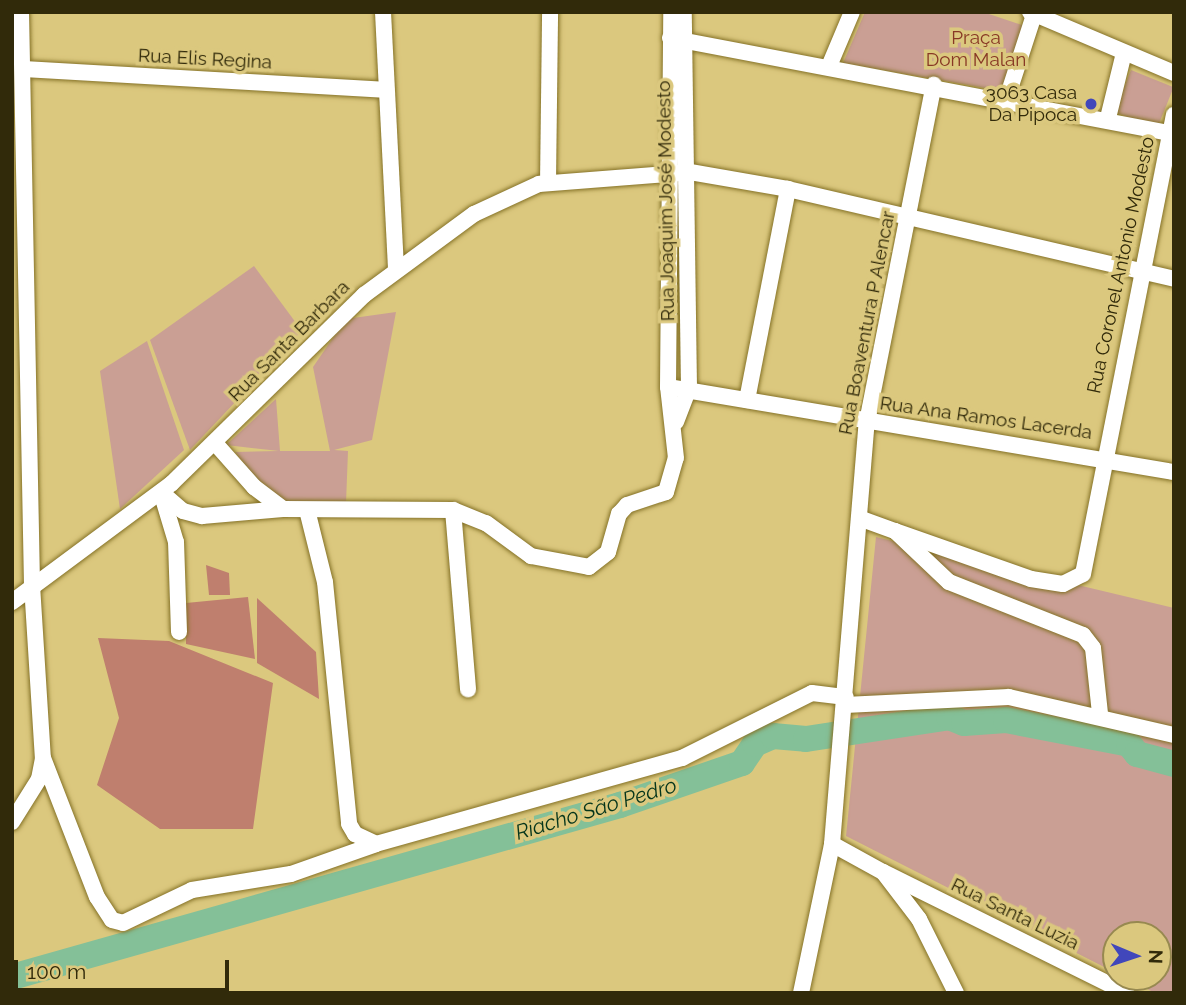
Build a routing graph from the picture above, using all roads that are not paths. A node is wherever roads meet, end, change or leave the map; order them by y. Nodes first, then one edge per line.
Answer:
1 (21, 12) edge
2 (383, 12) edge
3 (550, 12) edge
4 (671, 12) edge
5 (684, 12) edge
6 (852, 12) edge
7 (1032, 14) edge
8 (677, 38) junction
9 (1124, 53) junction
10 (830, 64) junction
11 (23, 69) junction
12 (1174, 73) edge
13 (934, 85) junction
14 (384, 90) junction
15 (1007, 98) junction
16 (1174, 115) edge
17 (1108, 118) junction
18 (1169, 133) junction
19 (690, 172) junction
20 (669, 173) junction
21 (548, 183) junction
22 (788, 189) junction
23 (908, 216) junction
24 (18, 260) edge
25 (396, 270) junction
26 (1140, 272) junction
27 (1174, 279) edge
28 (668, 319) junction
29 (690, 319) junction
30 (668, 387) junction
31 (689, 388) junction
32 (747, 400) junction
33 (20, 411) edge
34 (676, 422) junction
35 (867, 422) junction
36 (215, 443) junction
37 (1104, 456) junction
38 (1174, 472) edge
39 (161, 492) junction
40 (283, 509) junction
41 (307, 510) junction
42 (453, 510) junction
43 (859, 518) junction
44 (895, 531) junction
45 (32, 585) junction
46 (12, 602) edge
47 (179, 632) dead end
48 (468, 689) dead end
49 (845, 707) junction
50 (1100, 714) junction
51 (1174, 735) edge
52 (43, 758) junction
53 (12, 822) edge
54 (376, 844) junction
55 (832, 844) junction
56 (883, 872) junction
57 (801, 993) edge
58 (956, 993) edge
59 (1127, 993) edge

1 - 11 street
2 - 14 street
3 - 21 street
4 - 8 street, Rua Joaquim José Modesto
5 - 8 street, Rua Joaquim José Modesto
6 - 10 street
7 - 9 street
7 - 15 street
8 - 10 street
8 - 19 street, Rua Joaquim José Modesto
8 - 20 street, Rua Joaquim José Modesto
9 - 12 street
9 - 17 street
10 - 13 street
11 - 14 street, Rua Elis Regina
11 - 24 street
13 - 15 street
13 - 23 street, Rua Boaventura P Alencar
14 - 25 street
15 - 17 street
16 - 18 street, Rua Coronel Antonio Modesto
17 - 18 street
18 - 26 street, Rua Coronel Antonio Modesto
19 - 20 street, Rua Santa Barbara
19 - 22 street, Rua Santa Barbara
19 - 29 street, Rua Joaquim José Modesto
20 - 21 street, Rua Santa Barbara
20 - 28 street, Rua Joaquim José Modesto
21 - 25 street, Rua Santa Barbara
22 - 23 street, Rua Santa Barbara
22 - 32 street
23 - 26 street, Rua Santa Barbara
23 - 35 street, Rua Boaventura P Alencar
24 - 33 street
25 - 36 street, Rua Santa Barbara
26 - 27 street, Rua Santa Barbara
26 - 37 street, Rua Coronel Antonio Modesto
28 - 29 street
28 - 30 street, Rua Joaquim José Modesto
29 - 31 street, Rua Joaquim José Modesto
30 - 31 street, Rua Ana Ramos Lacerda
30 - 34 street, Rua Joaquim José Modesto
31 - 32 street, Rua Ana Ramos Lacerda
31 - 34 street
32 - 35 street, Rua Ana Ramos Lacerda
33 - 45 street
34 - 42 street
35 - 37 street, Rua Ana Ramos Lacerda
35 - 43 street, Rua Boaventura P Alencar
36 - 39 street, Rua Santa Barbara
36 - 40 street
37 - 38 street, Rua Ana Ramos Lacerda
37 - 44 street, Rua Coronel Antonio Modesto
39 - 40 street
39 - 45 street, Rua Santa Barbara
39 - 47 street
40 - 41 street
41 - 42 street
41 - 54 street
42 - 48 street
43 - 44 street
43 - 49 street, Rua Boaventura P Alencar
44 - 50 street
45 - 46 street, Rua Santa Barbara
45 - 52 street
49 - 50 street
49 - 54 street
49 - 55 street, Rua Boaventura P Alencar
50 - 51 street
52 - 53 street
52 - 54 street
55 - 56 street, Rua Santa Luzia
55 - 57 street, Rua Boaventura P Alencar
56 - 58 street
56 - 59 street, Rua Santa Luzia

